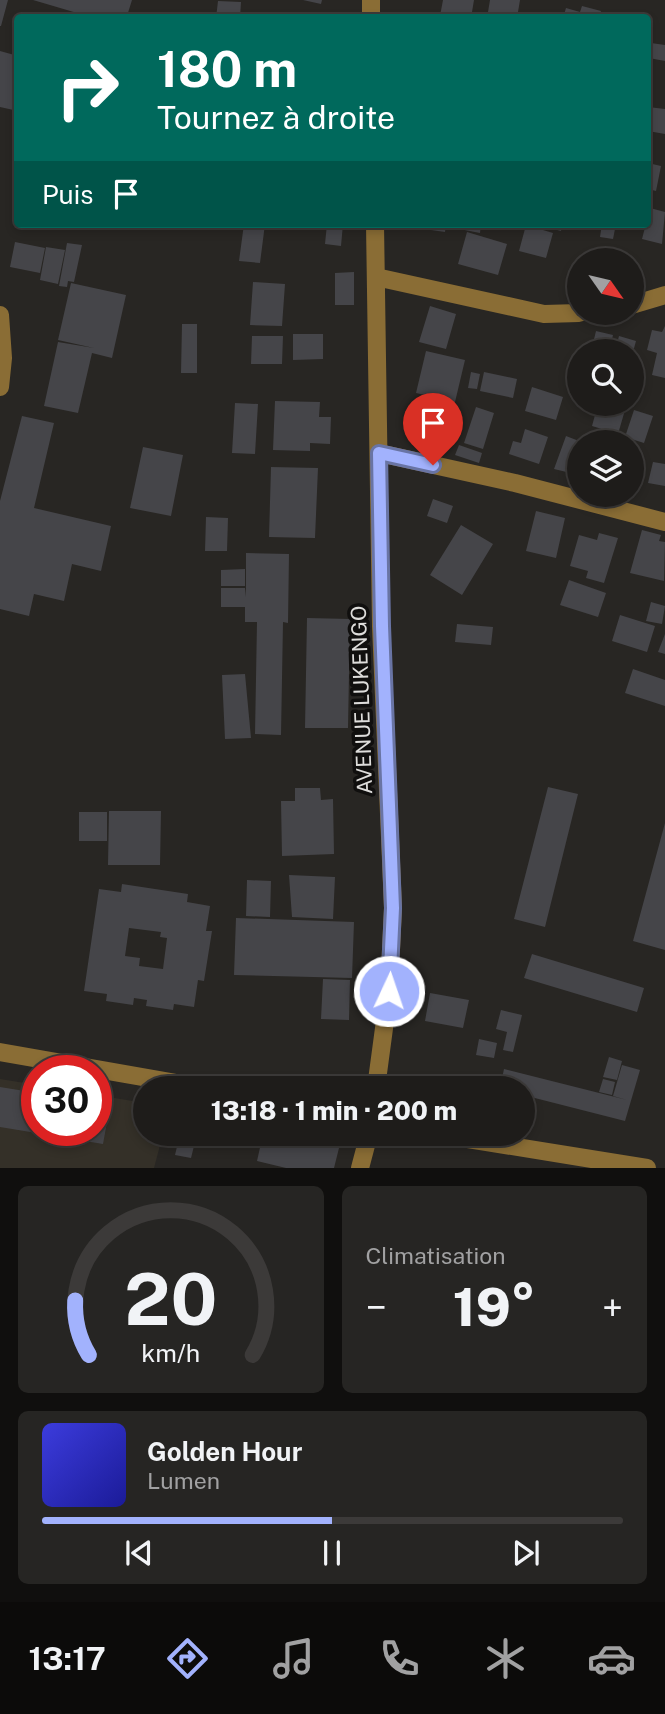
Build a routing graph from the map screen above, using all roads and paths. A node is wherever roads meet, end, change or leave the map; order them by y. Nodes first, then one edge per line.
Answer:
1 (375, 228) edge
2 (376, 277) junction
3 (665, 295) edge
4 (644, 301) edge
5 (567, 313) edge
6 (0, 315) edge
7 (0, 387) edge
8 (379, 453) junction
9 (665, 522) edge
10 (0, 1052) edge
11 (137, 1076) edge
12 (378, 1076) edge
13 (366, 1146) edge
14 (512, 1146) edge
15 (360, 1168) edge
16 (647, 1168) edge

1 - 2 street, AVENUE LUKENGO
2 - 5 street
2 - 8 street, AVENUE LUKENGO
3 - 4 street
6 - 7 street
8 - 9 street
8 - 12 street, AVENUE LUKENGO
10 - 11 street
13 - 15 street
14 - 16 street

